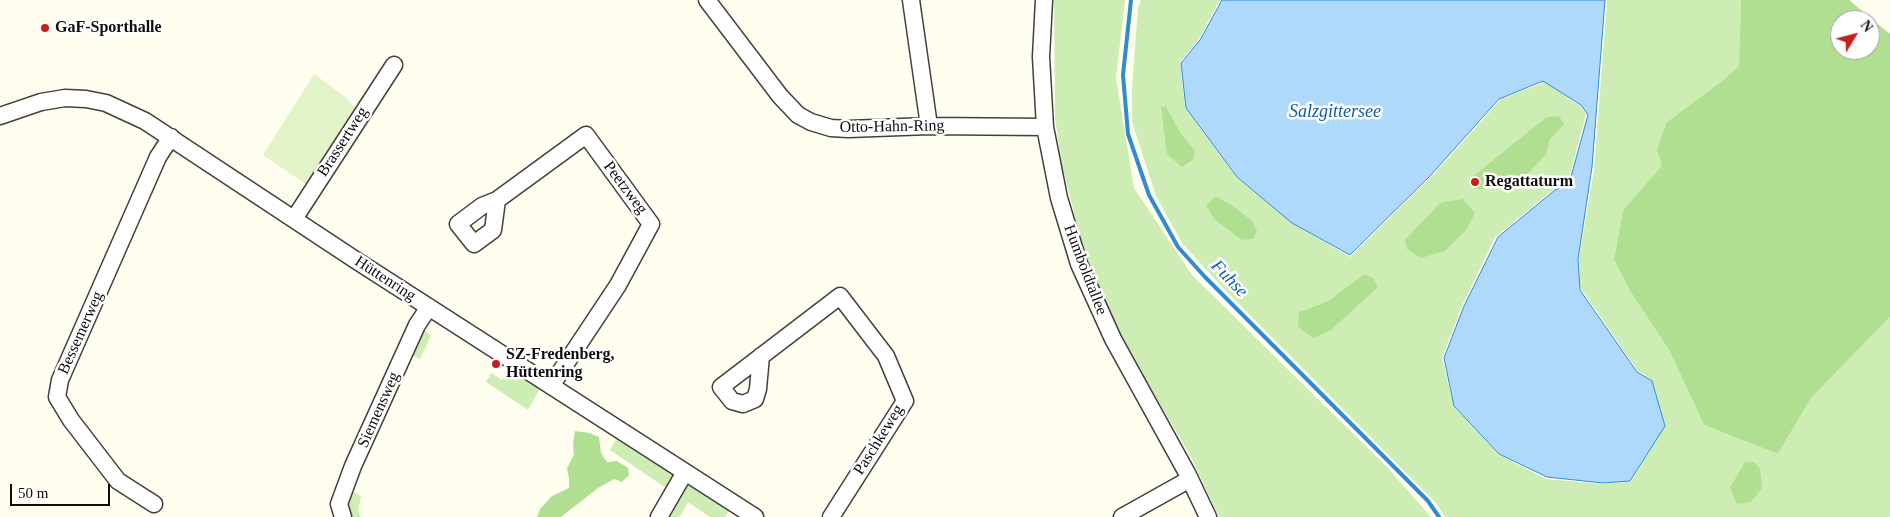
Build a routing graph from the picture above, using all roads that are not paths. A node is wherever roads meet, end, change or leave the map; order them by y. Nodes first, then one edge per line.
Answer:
1 (707, 0) edge
2 (911, 0) edge
3 (1044, 0) edge
4 (394, 65) dead end
5 (0, 116) edge
6 (929, 126) junction
7 (1045, 127) junction
8 (170, 137) junction
9 (497, 200) dead end
10 (294, 219) junction
11 (429, 307) junction
12 (761, 356) dead end
13 (551, 386) junction
14 (685, 472) junction
15 (1190, 479) junction
16 (154, 504) dead end
17 (342, 517) edge
18 (659, 517) edge
19 (755, 517) edge
20 (831, 517) edge
21 (1122, 517) edge
22 (1208, 517) edge

1 - 6 street, Otto-Hahn-Ring
2 - 6 street
3 - 7 street, Humboldtallee
4 - 10 street, Brassertweg
5 - 8 street, Hüttenring
6 - 7 street, Otto-Hahn-Ring
7 - 15 street, Humboldtallee
8 - 10 street, Hüttenring
8 - 16 street, Bessemerweg
9 - 13 street, Peetzweg
10 - 11 street, Hüttenring
11 - 13 street, Hüttenring
11 - 17 street, Siemensweg
12 - 20 street, Paschkeweg
13 - 14 street, Hüttenring
14 - 18 street
14 - 19 street, Hüttenring
15 - 21 street
15 - 22 street, Humboldtallee

